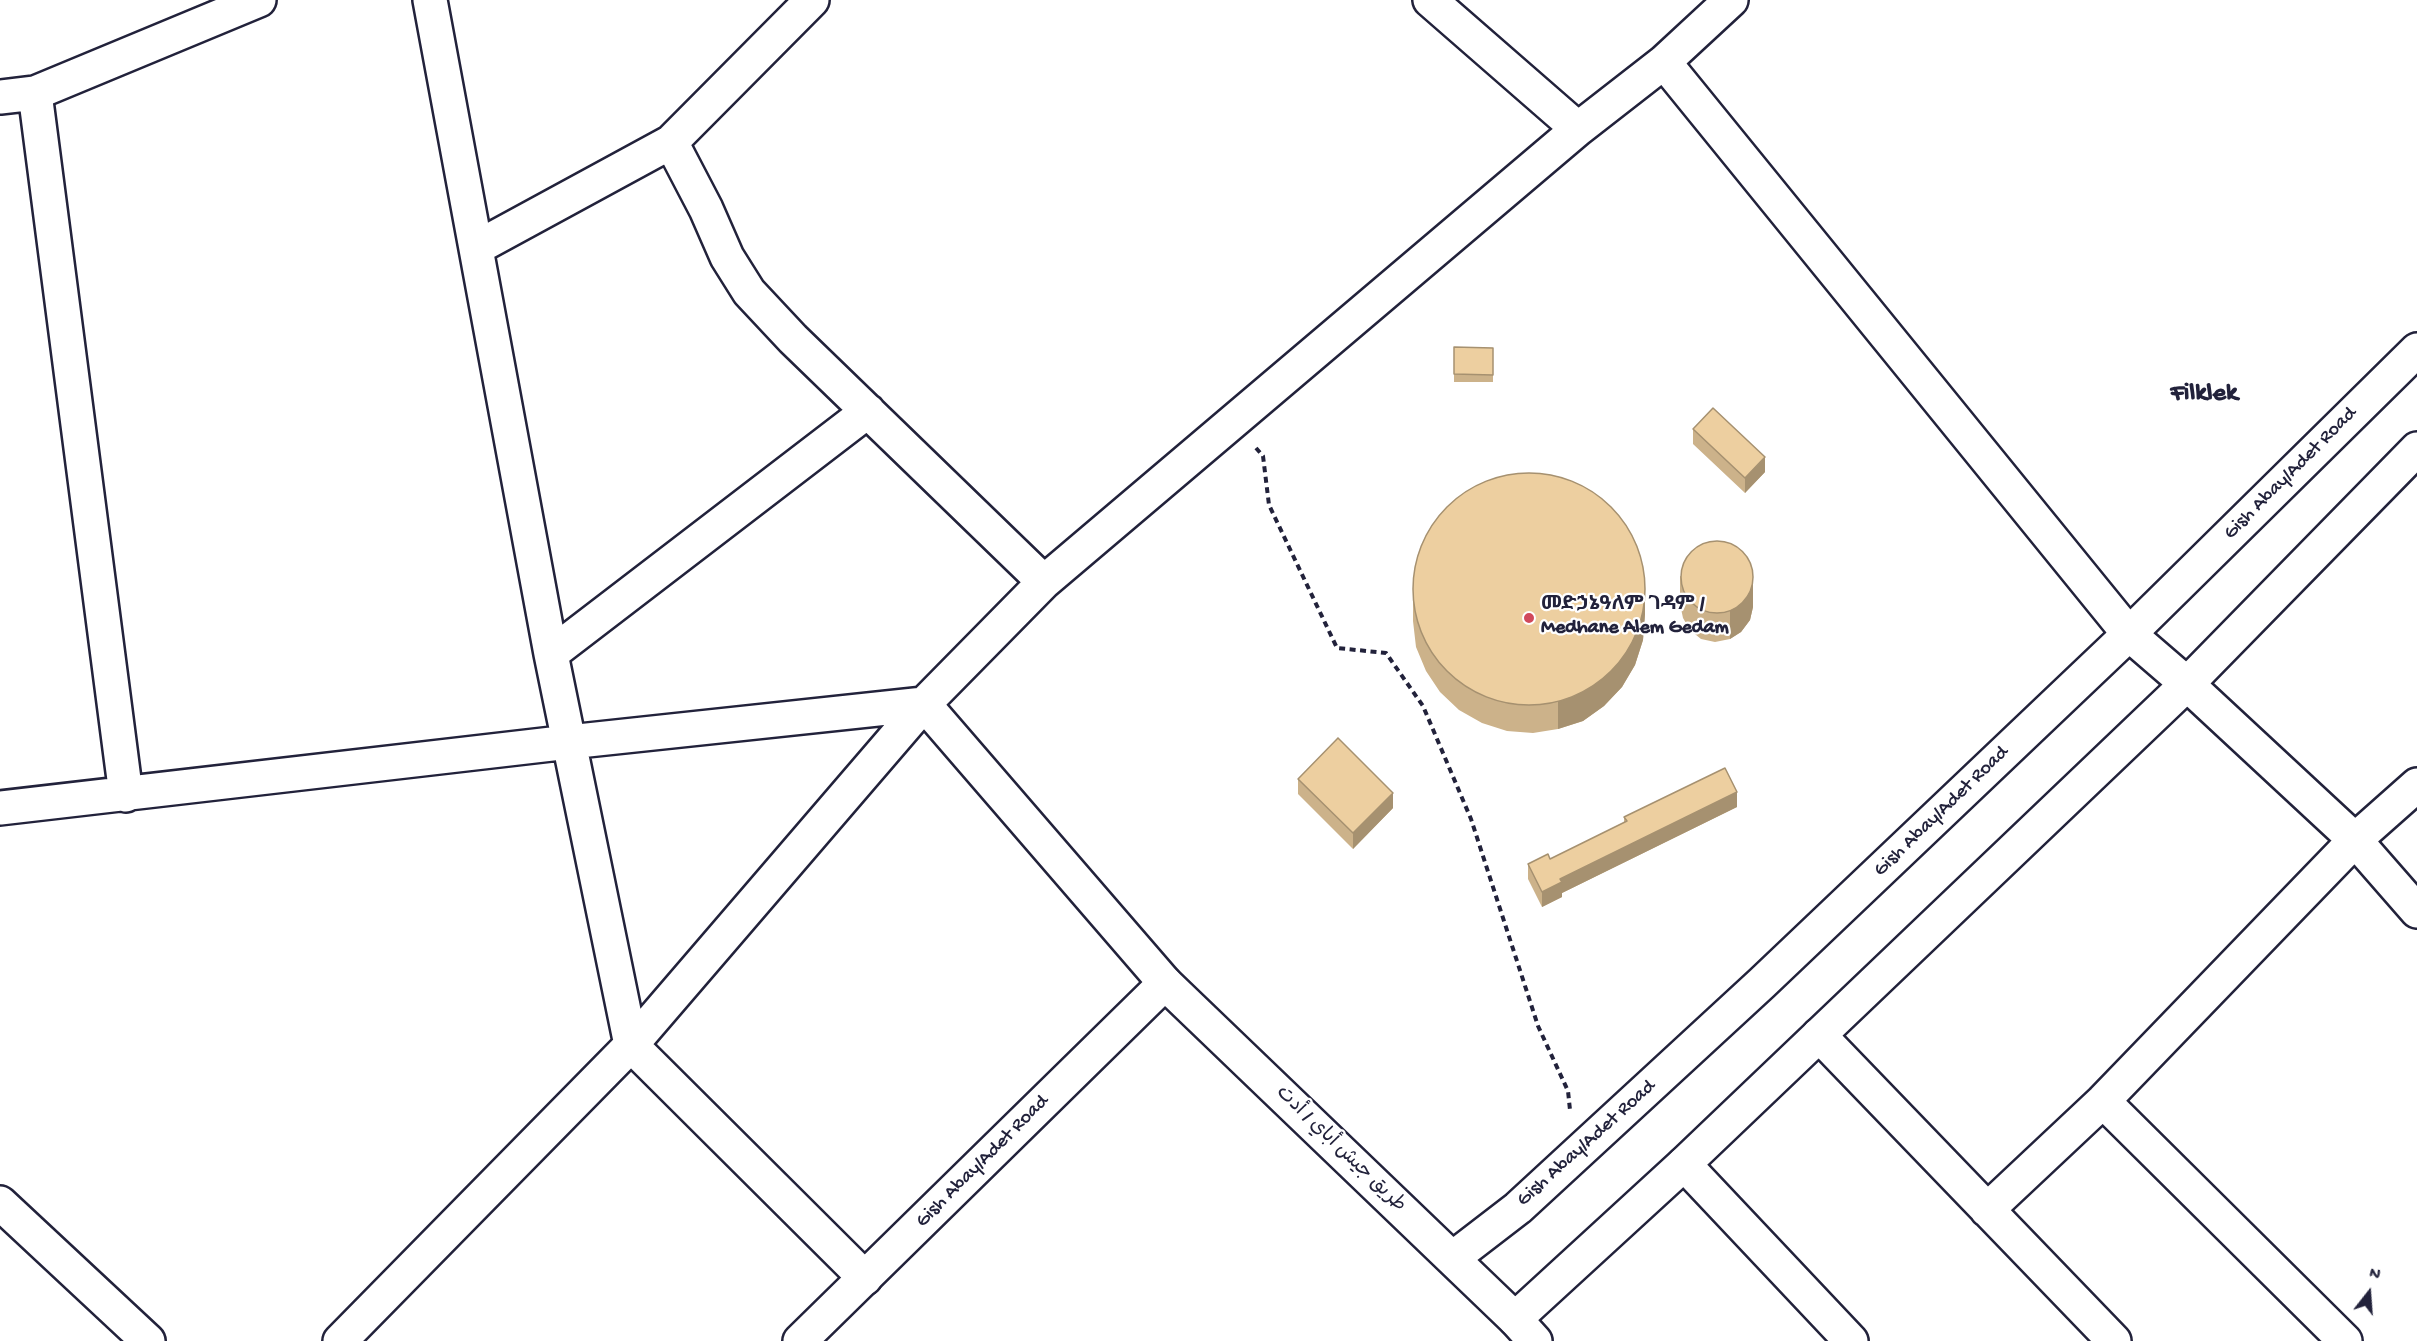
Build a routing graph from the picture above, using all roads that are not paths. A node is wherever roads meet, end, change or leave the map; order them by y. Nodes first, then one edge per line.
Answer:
1 (259, 0) edge
2 (430, 0) edge
3 (812, 0) edge
4 (1430, 0) edge
5 (1731, 0) edge
6 (1664, 62) junction
7 (35, 93) junction
8 (0, 97) edge
9 (1578, 129) junction
10 (671, 142) junction
11 (476, 248) junction
12 (2417, 350) edge
13 (868, 411) junction
14 (2417, 449) edge
15 (1044, 582) junction
16 (2129, 634) junction
17 (551, 654) junction
18 (2187, 684) junction
19 (924, 704) junction
20 (569, 742) junction
21 (2417, 785) edge
22 (126, 795) junction
23 (0, 808) edge
24 (2355, 840) junction
25 (2417, 911) edge
26 (1165, 983) junction
27 (1819, 1035) junction
28 (631, 1045) junction
29 (2103, 1101) junction
30 (1684, 1164) junction
31 (0, 1203) edge
32 (1987, 1210) junction
33 (1453, 1258) junction
34 (865, 1278) junction
35 (1525, 1330) edge
36 (148, 1341) edge
37 (340, 1341) edge
38 (800, 1341) edge
39 (1851, 1341) edge
40 (2114, 1341) edge
41 (2346, 1341) edge

1 - 7 street
2 - 11 street
3 - 10 street
4 - 9 street
5 - 6 street
6 - 9 street
6 - 16 street
7 - 8 street
7 - 22 street
9 - 15 street
10 - 11 street
10 - 13 street
11 - 17 street
12 - 16 street, Gish Abay/Adet Road
13 - 15 street
13 - 17 street
14 - 18 street
15 - 19 street
16 - 18 street
16 - 33 street, Gish Abay/Adet Road
17 - 20 street
18 - 24 street
18 - 27 street
19 - 20 street
19 - 26 street, طريق جيش أباي / أدت
19 - 28 street
20 - 22 street
20 - 28 street
21 - 24 street
22 - 23 street
24 - 25 street
24 - 29 street
26 - 33 street, طريق جيش أباي / أدت
26 - 34 street, Gish Abay/Adet Road
27 - 30 street
27 - 32 street
28 - 34 street
28 - 37 street
29 - 32 street
29 - 41 street
30 - 35 street
30 - 39 street
31 - 36 street
32 - 40 street
33 - 35 street, طريق جيش أباي / أدت
34 - 38 street, Gish Abay/Adet Road

